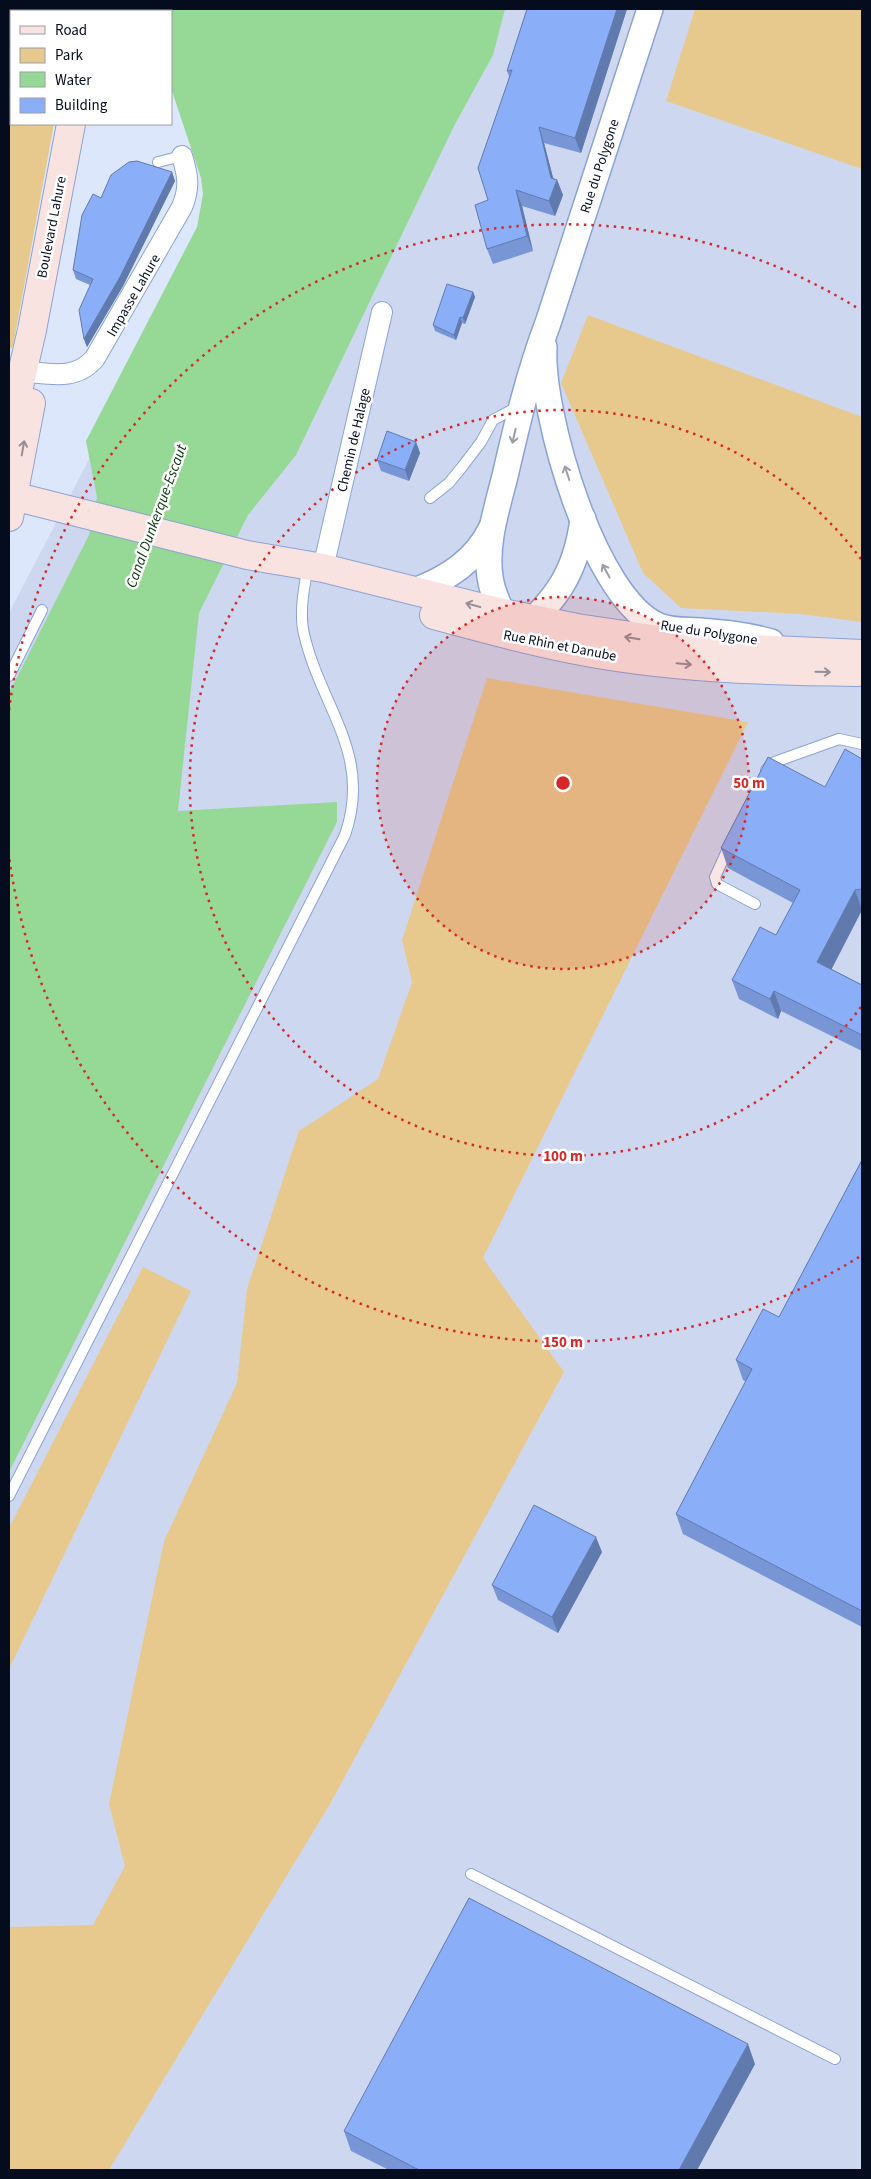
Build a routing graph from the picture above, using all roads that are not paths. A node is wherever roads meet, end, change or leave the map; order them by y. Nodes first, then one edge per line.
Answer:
1 (650, 9) edge
2 (71, 125) edge
3 (182, 156) joint
4 (158, 162) dead end
5 (382, 312) dead end
6 (548, 323) junction
7 (26, 372) junction
8 (522, 404) junction
9 (9, 430) edge
10 (430, 498) dead end
11 (11, 503) edge
12 (583, 519) junction
13 (493, 525) junction
14 (312, 569) junction
15 (414, 591) junction
16 (42, 610) dead end
17 (517, 623) junction
18 (802, 652) junction
19 (862, 654) edge
20 (862, 672) edge
21 (9, 676) edge
22 (862, 744) edge
23 (762, 779) edge
24 (736, 832) edge
25 (755, 904) dead end
26 (9, 1496) edge
27 (472, 1874) dead end
28 (835, 2059) dead end

1 - 6 street, Rue du Polygone
2 - 7 main road, Boulevard Lahure
3 - 4 lane
3 - 7 street, Impasse Lahure
5 - 14 street, Chemin de Halage
6 - 8 street, Rue du Polygone
12 -> 6 street, Rue du Polygone
7 - 9 main road, Boulevard Lahure
11 -> 7 main road, Boulevard Lahure
8 - 10 lane
8 -> 13 street, Rue du Polygone
11 - 14 main road, Rue Rhin et Danube
12 - 17 street, Rue du Polygone
18 -> 12 street, Rue du Polygone
13 - 15 street, Rue du Polygone
13 - 17 street, Rue du Polygone
14 - 15 main road, Rue Rhin et Danube
14 - 17 main road, Rue Rhin et Danube
14 - 26 lane
17 -> 15 main road, Rue Rhin et Danube
16 - 21 lane
18 -> 17 main road, Rue Rhin et Danube
17 -> 20 main road, Rue Rhin et Danube
18 - 19 main road, Rue Rhin et Danube
22 - 23 lane
24 - 25 lane
27 - 28 lane

